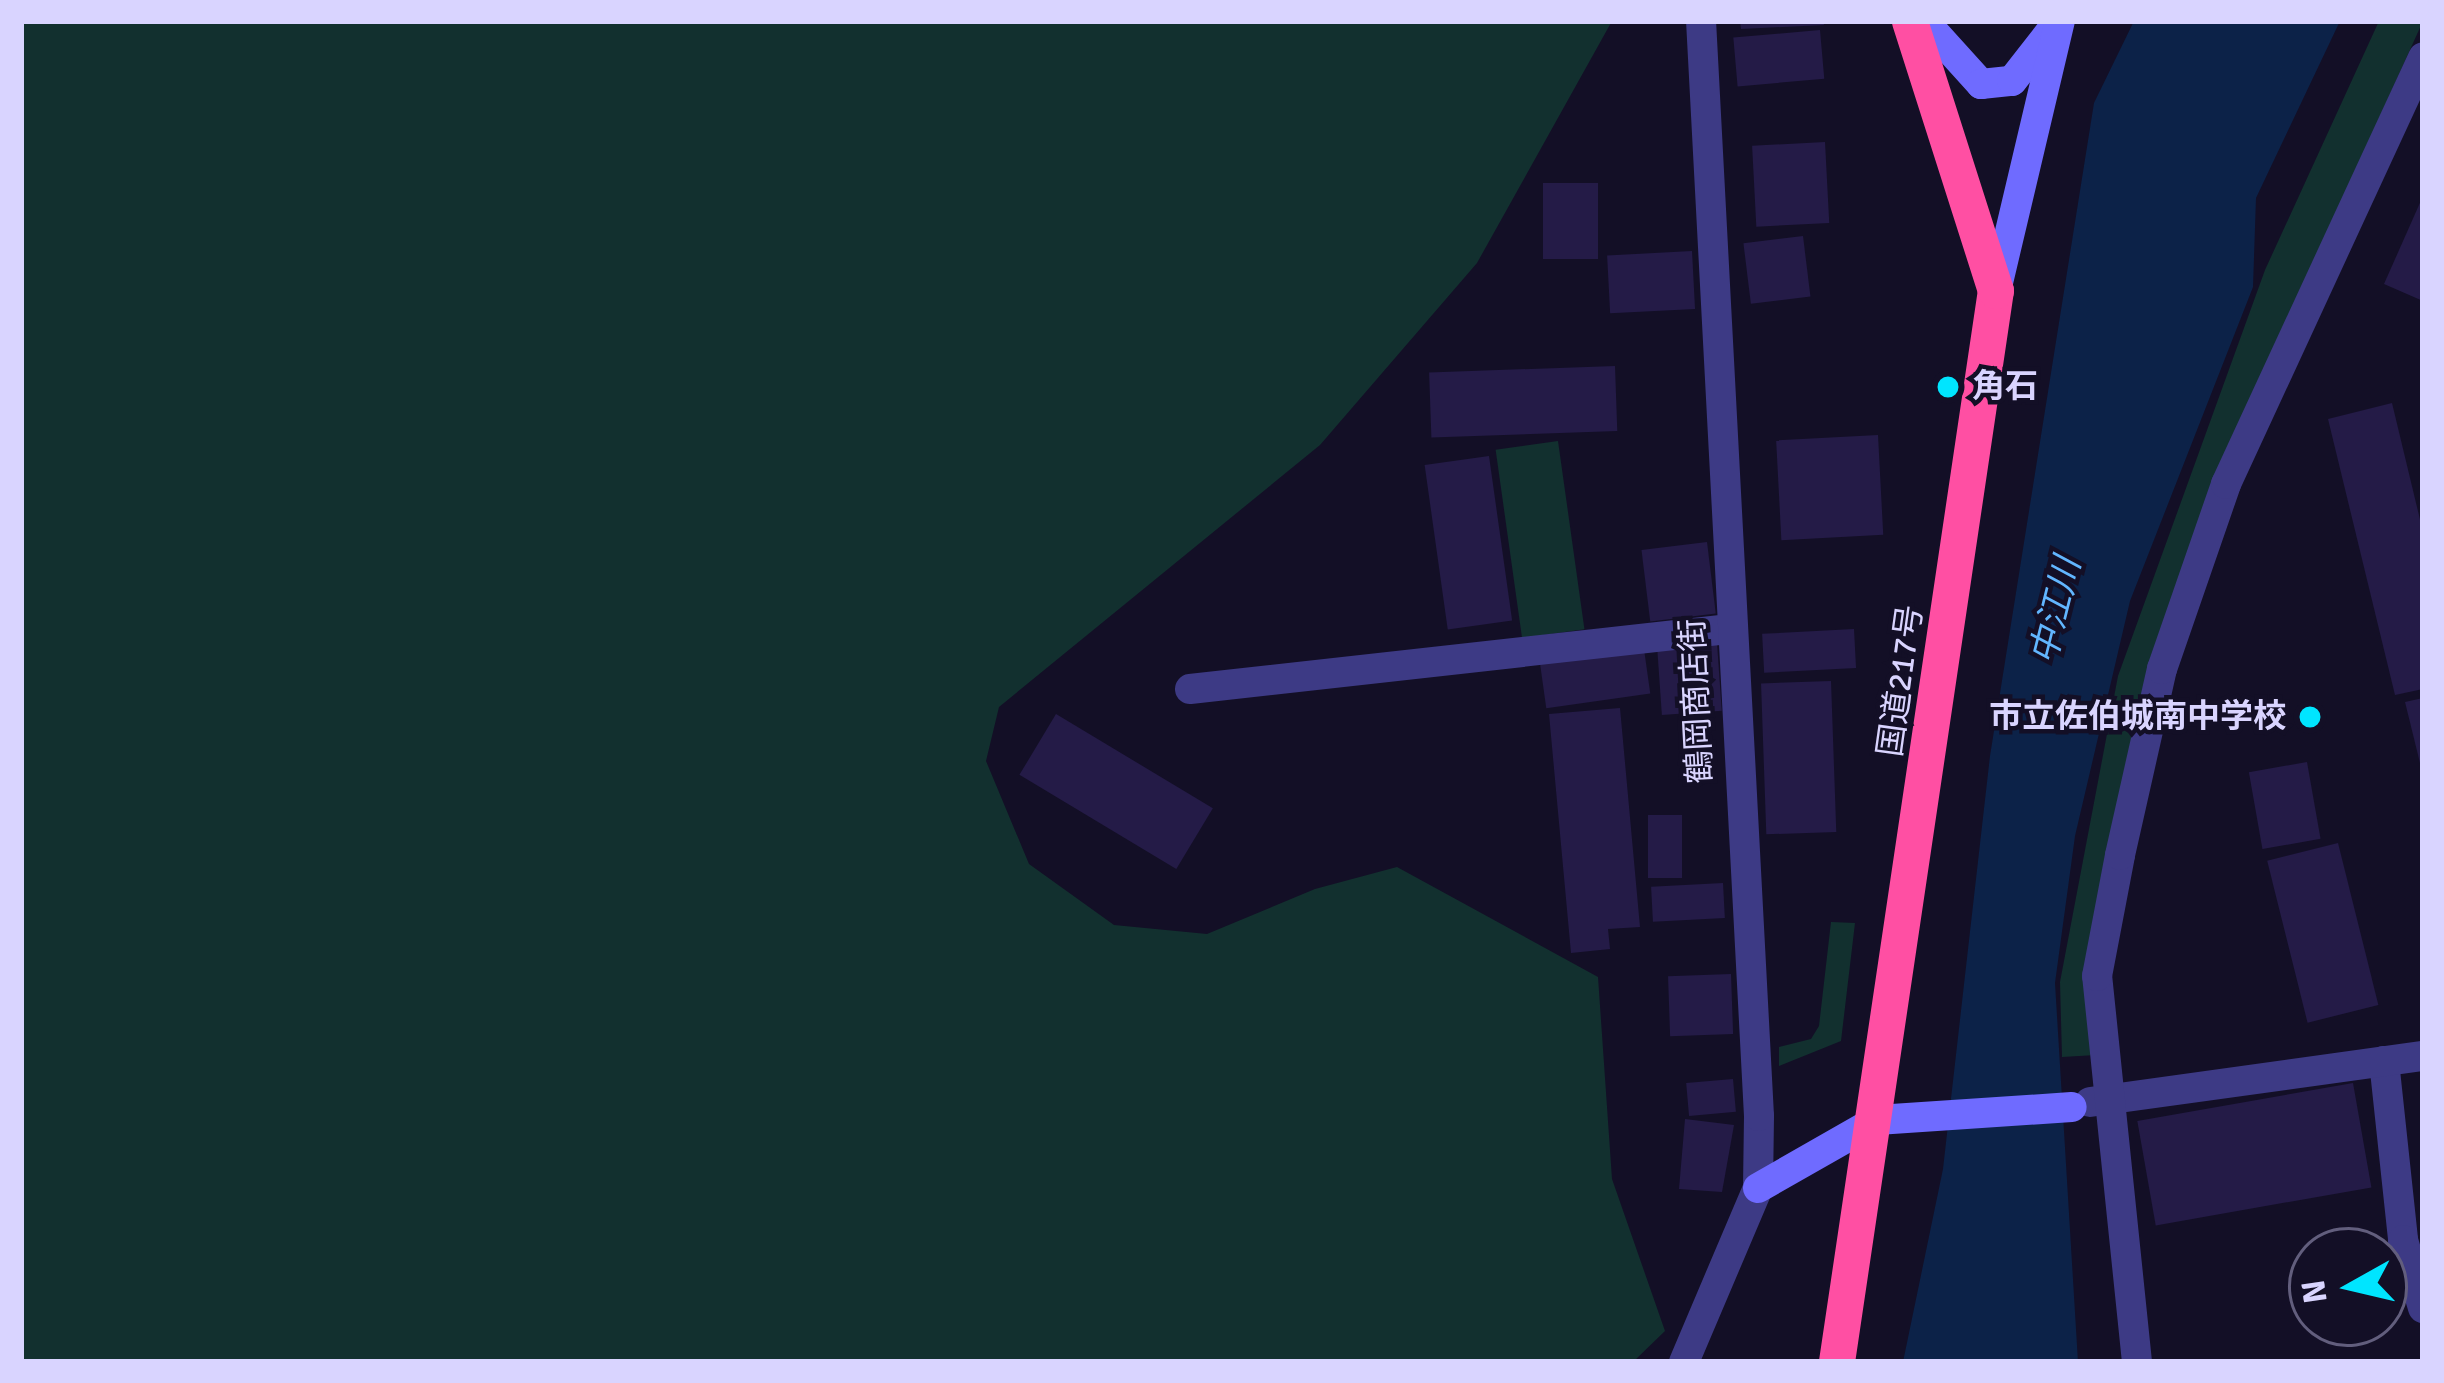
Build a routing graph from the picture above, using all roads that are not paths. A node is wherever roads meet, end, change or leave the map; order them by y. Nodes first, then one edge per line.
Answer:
1 (1701, 21) edge
2 (1910, 21) edge
3 (1924, 21) edge
4 (2059, 21) edge
5 (2423, 57) edge
6 (1996, 291) junction
7 (1728, 629) junction
8 (1190, 689) dead end
9 (2423, 1056) edge
10 (2384, 1061) junction
11 (2109, 1098) junction
12 (1877, 1120) junction
13 (1758, 1188) junction
14 (2423, 1308) edge
15 (1684, 1362) edge
16 (1837, 1362) edge
17 (2138, 1362) edge

1 - 7 street, 鶴岡商店街
2 - 6 highway, 国道217号
3 - 4 street
4 - 6 street
5 - 11 street
6 - 12 highway, 国道217号
7 - 8 street
7 - 13 street, 鶴岡商店街
9 - 10 street
10 - 11 street
10 - 14 street
11 - 12 street
11 - 17 street
12 - 13 street
12 - 16 highway, 国道217号
13 - 15 street, 鶴岡商店街

